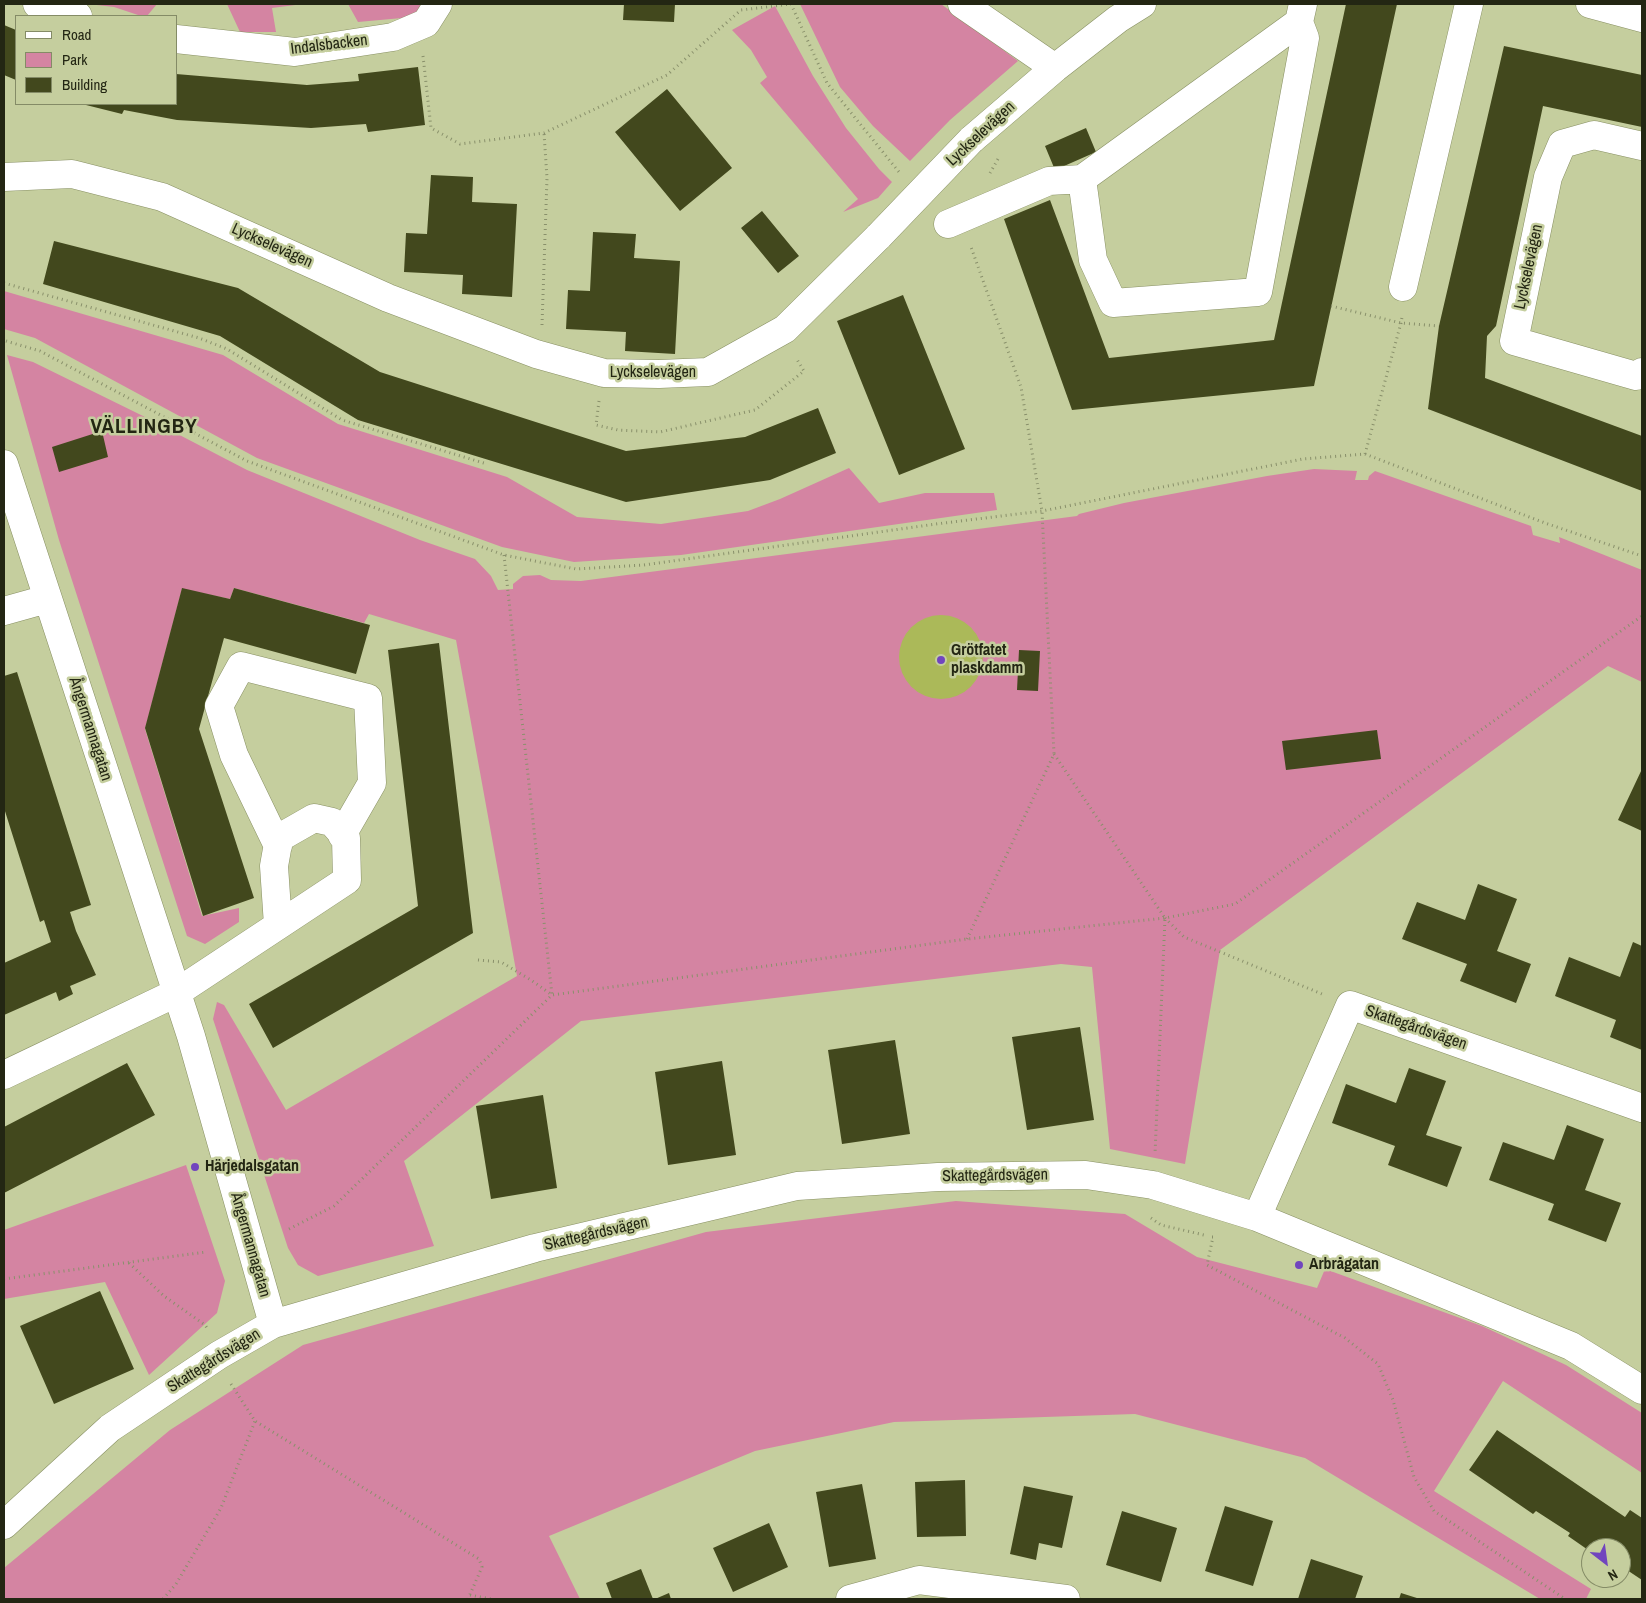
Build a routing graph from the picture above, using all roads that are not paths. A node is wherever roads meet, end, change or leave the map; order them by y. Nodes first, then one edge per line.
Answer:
1 (37, 4) edge
2 (438, 4) edge
3 (962, 4) edge
4 (1142, 4) edge
5 (1469, 4) edge
6 (1590, 4) edge
7 (1301, 13) edge
8 (75, 15) edge
9 (1642, 18) edge
10 (178, 39) edge
11 (1054, 68) junction
12 (1642, 146) edge
13 (4, 177) edge
14 (1082, 179) junction
15 (948, 224) dead end
16 (1403, 288) road end
17 (1642, 372) edge
18 (4, 464) edge
19 (47, 599) junction
20 (4, 611) edge
21 (342, 835) junction
22 (278, 846) junction
23 (278, 925) junction
24 (176, 993) junction
25 (4, 1075) edge
26 (1642, 1108) edge
27 (1257, 1217) junction
28 (273, 1324) junction
29 (1642, 1390) edge
30 (4, 1525) edge
31 (850, 1599) edge
32 (1066, 1599) edge

1 - 8 street
2 - 10 street, Indalsbacken
3 - 11 street
4 - 11 street, Lyckselevägen
5 - 16 street
6 - 9 street
7 - 14 street
7 - 14 street
11 - 13 street, Lyckselevägen, bridge
12 - 17 street, Lyckselevägen
14 - 15 street
18 - 19 street, Ångermannagatan
19 - 20 street
19 - 24 street, Ångermannagatan
21 - 22 street
21 - 22 street
21 - 23 street
22 - 23 street
23 - 24 street
24 - 25 street
24 - 28 street, Ångermannagatan
26 - 27 street, Skattegårdsvägen
27 - 28 street, Skattegårdsvägen
27 - 29 street, Skattegårdsvägen
28 - 30 street, Skattegårdsvägen
31 - 32 street

